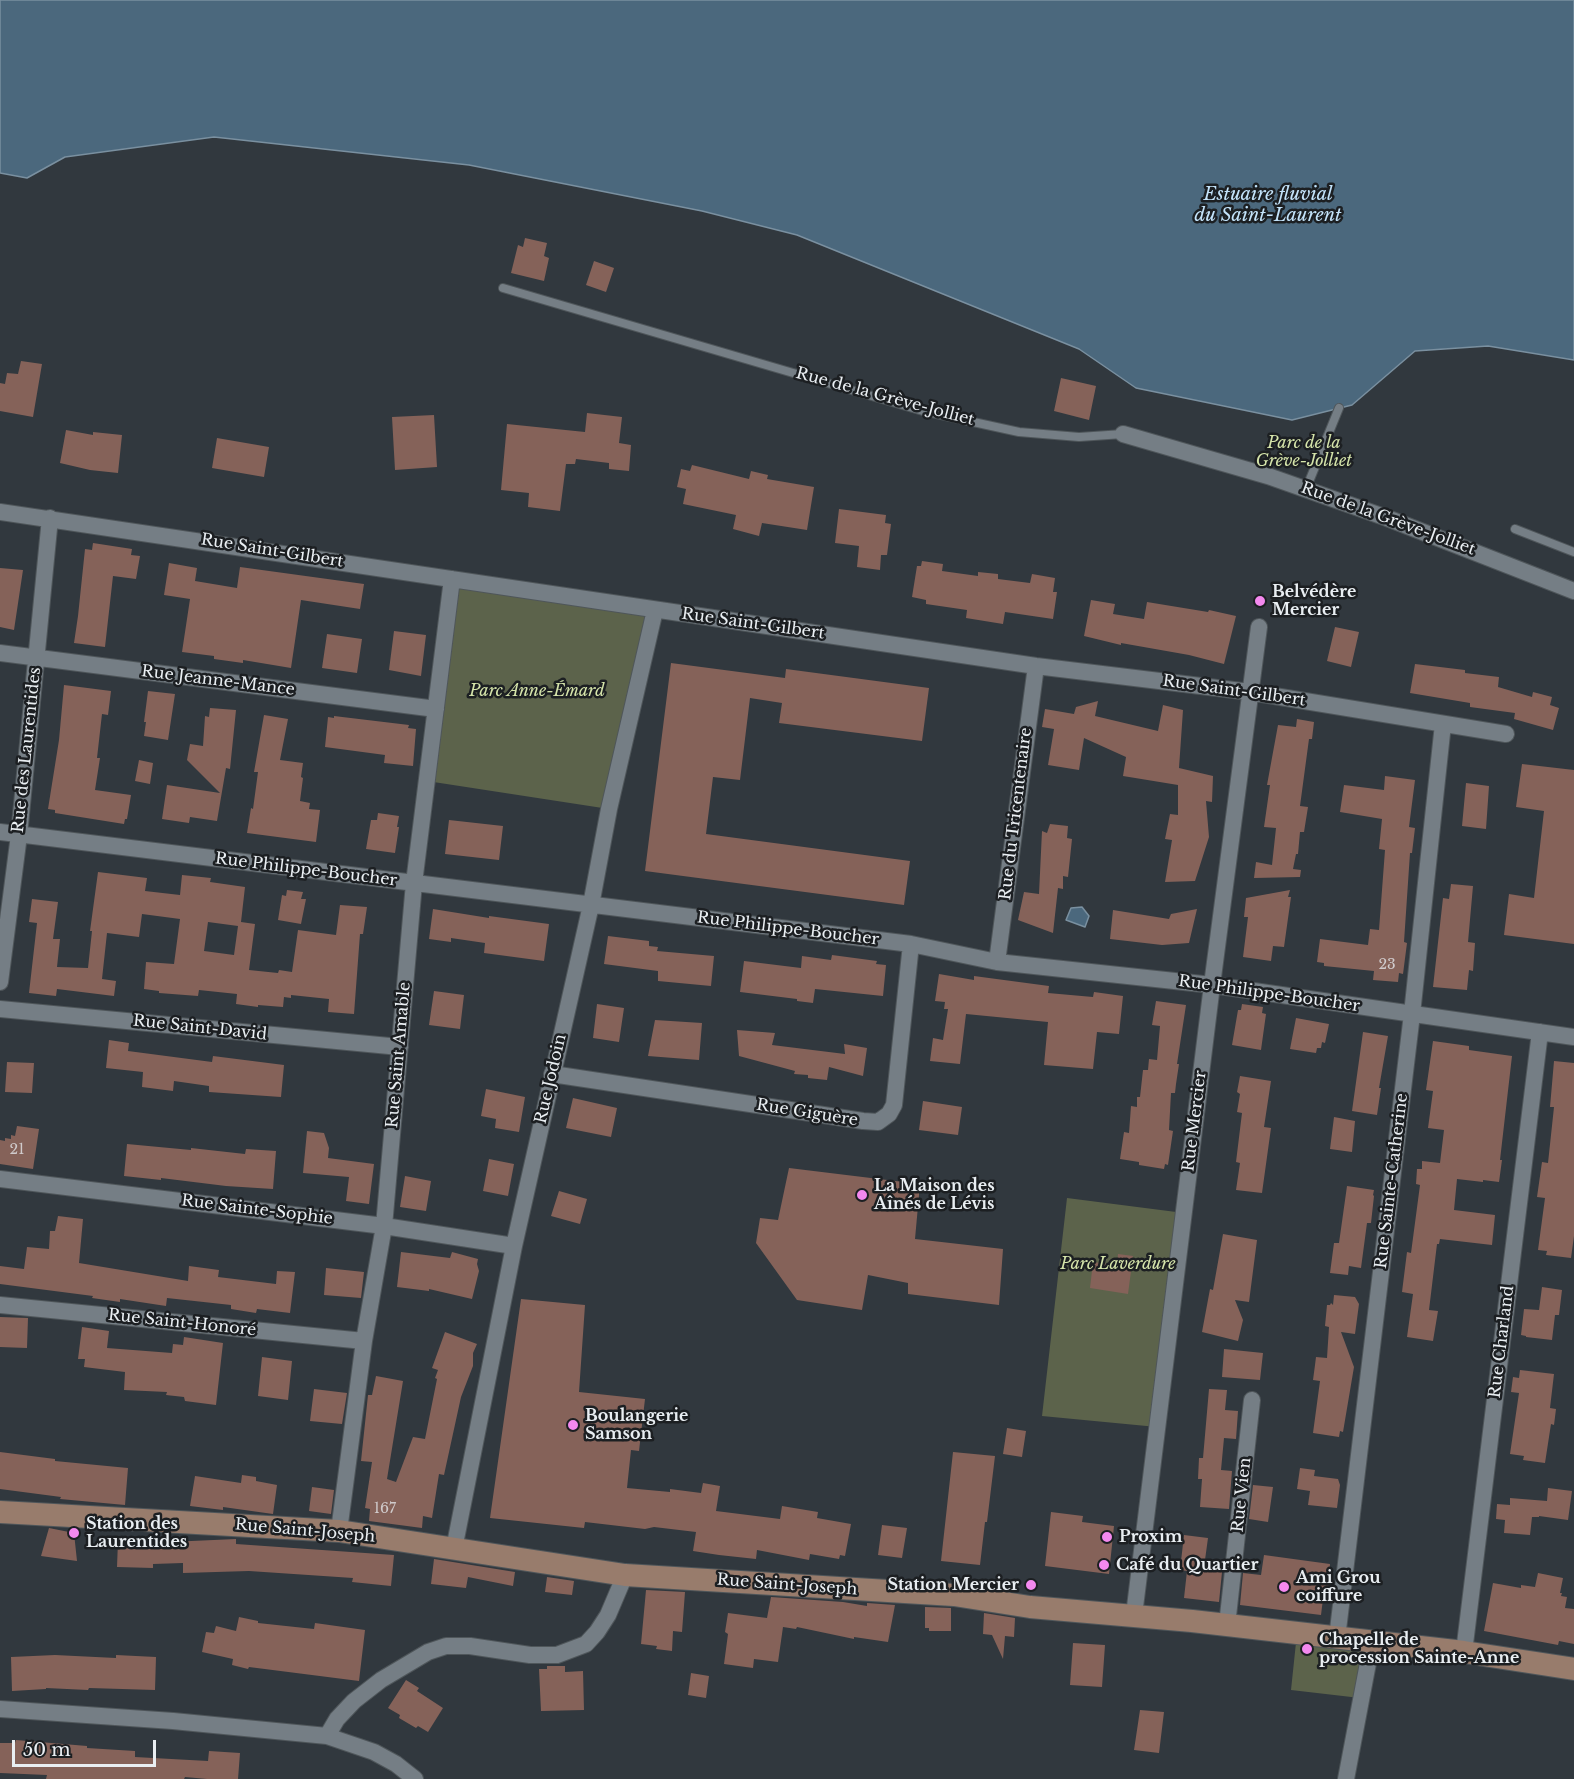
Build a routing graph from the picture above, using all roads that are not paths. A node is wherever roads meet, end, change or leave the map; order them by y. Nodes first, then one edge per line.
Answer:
1 (503, 288) dead end
2 (1339, 408) dead end
3 (1123, 435) joint
4 (1306, 489) junction
5 (0, 512) edge
6 (50, 518) junction
7 (1515, 529) dead end
8 (1574, 552) edge
9 (452, 579) junction
10 (1574, 591) edge
11 (656, 610) junction
12 (1259, 627) dead end
13 (0, 653) edge
14 (36, 657) junction
15 (1036, 666) junction
16 (1250, 692) junction
17 (436, 708) junction
18 (1443, 724) junction
19 (1506, 734) dead end
20 (0, 832) edge
21 (19, 835) junction
22 (414, 883) junction
23 (591, 905) junction
24 (911, 944) junction
25 (997, 962) junction
26 (0, 982) edge
27 (1212, 985) junction
28 (0, 1009) edge
29 (1412, 1014) junction
30 (1540, 1032) junction
31 (1574, 1037) edge
32 (400, 1047) junction
33 (552, 1074) junction
34 (0, 1179) edge
35 (384, 1226) junction
36 (514, 1246) junction
37 (0, 1305) edge
38 (364, 1341) junction
39 (1252, 1400) dead end
40 (0, 1512) edge
41 (339, 1531) junction
42 (454, 1549) junction
43 (625, 1575) junction
44 (1134, 1615) junction
45 (1227, 1625) junction
46 (1337, 1638) junction
47 (1372, 1642) junction
48 (1464, 1652) junction
49 (1574, 1669) edge
50 (0, 1709) edge
51 (327, 1736) junction
52 (415, 1779) edge
53 (1346, 1779) edge

1 - 3 lane, Rue de la Grève-Jolliet
2 - 4 lane
3 - 4 street, Rue de la Grève-Jolliet
4 - 10 street, Rue de la Grève-Jolliet
5 - 6 street, Rue Saint-Gilbert
6 - 9 street, Rue Saint-Gilbert
6 - 14 street, Rue des Laurentides
7 - 8 lane
9 - 11 street, Rue Saint-Gilbert
9 - 17 street, Rue Saint Amable
11 - 15 street, Rue Saint-Gilbert
11 - 23 street, Rue Jodoin
12 - 16 street, Rue Mercier
13 - 14 street, Rue Jeanne-Mance
14 - 17 street, Rue Jeanne-Mance
14 - 21 street, Rue des Laurentides
15 - 16 street, Rue Saint-Gilbert
15 - 25 street, Rue du Tricentenaire
16 - 18 street, Rue Saint-Gilbert
16 - 27 street, Rue Mercier
17 - 22 street, Rue Saint Amable
18 - 19 street, Rue Saint-Gilbert
18 - 29 street, Rue Sainte-Catherine
20 - 21 street, Rue Philippe-Boucher
21 - 22 street, Rue Philippe-Boucher
21 - 26 street, Rue des Laurentides
22 - 23 street, Rue Philippe-Boucher
22 - 32 street, Rue Saint Amable
23 - 24 street, Rue Philippe-Boucher
23 - 33 street, Rue Jodoin
24 - 25 street, Rue Philippe-Boucher
24 - 33 street, Rue Giguère
25 - 27 street, Rue Philippe-Boucher
27 - 29 street, Rue Philippe-Boucher
27 - 44 street, Rue Mercier
28 - 32 street, Rue Saint-David
29 - 30 street, Rue Philippe-Boucher
29 - 46 street, Rue Sainte-Catherine
30 - 31 street, Rue Philippe-Boucher
30 - 48 street, Rue Charland
32 - 35 street, Rue Saint Amable
33 - 36 street, Rue Jodoin
34 - 35 street, Rue Sainte-Sophie
35 - 36 street, Rue Sainte-Sophie
35 - 38 street, Rue Saint Amable
36 - 42 street, Rue Jodoin
37 - 38 street, Rue Saint-Honoré
38 - 41 street, Rue Saint Amable
39 - 45 street, Rue Vien
40 - 41 street, Rue Saint-Joseph
41 - 42 street, Rue Saint-Joseph
42 - 43 street, Rue Saint-Joseph
43 - 44 street, Rue Saint-Joseph
43 - 51 street
44 - 45 street, Rue Saint-Joseph
45 - 46 street, Rue Saint-Joseph
46 - 47 street, Rue Saint-Joseph
47 - 48 street, Rue Saint-Joseph
47 - 53 street
48 - 49 street, Rue Saint-Joseph
50 - 51 street
51 - 52 street

